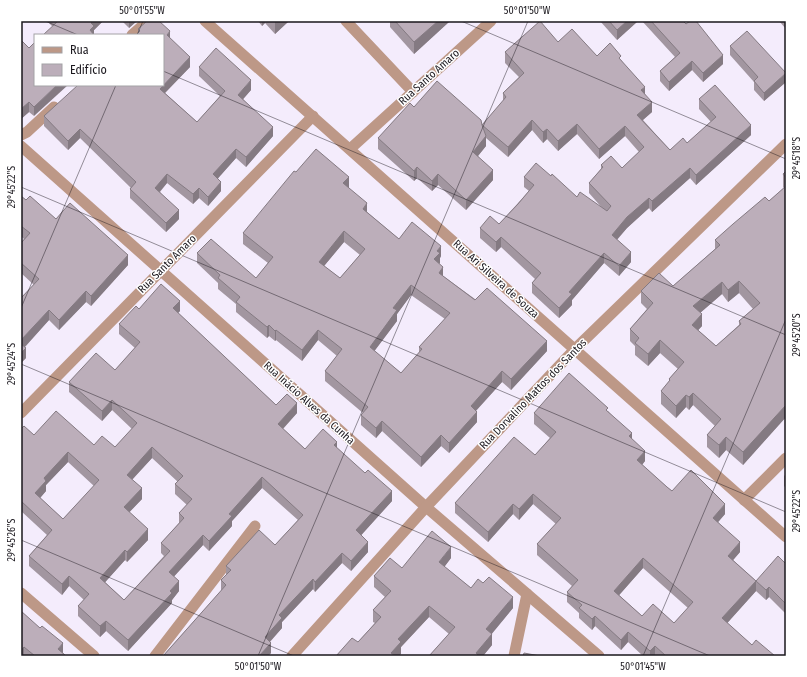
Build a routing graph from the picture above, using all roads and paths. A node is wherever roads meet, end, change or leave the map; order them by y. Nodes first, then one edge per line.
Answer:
1 (148, 21) edge
2 (205, 21) edge
3 (346, 21) edge
4 (491, 21) edge
5 (133, 34) edge
6 (413, 92) junction
7 (61, 101) edge
8 (312, 116) junction
9 (21, 135) edge
10 (786, 144) edge
11 (21, 146) edge
12 (350, 149) junction
13 (160, 271) junction
14 (575, 349) junction
15 (21, 413) edge
16 (786, 458) edge
17 (744, 500) junction
18 (426, 507) junction
19 (255, 526) dead end
20 (786, 537) edge
21 (21, 593) edge
22 (527, 594) junction
23 (94, 656) edge
24 (155, 656) edge
25 (292, 656) edge
26 (514, 656) edge
27 (599, 656) edge

1 - 5 street
2 - 8 street, Rua Ari Silveira de Souza
3 - 6 street
4 - 6 street, Rua Santo Amaro
6 - 12 street, Rua Santo Amaro
7 - 9 street
8 - 12 street, Rua Ari Silveira de Souza
8 - 13 street, Rua Santo Amaro
10 - 14 street, Rua Dorvalino Mattos dos Santos
11 - 13 street, Rua Inácio Alves da Cunha
12 - 14 street, Rua Ari Silveira de Souza
13 - 15 street, Rua Santo Amaro
13 - 18 street, Rua Inácio Alves da Cunha
14 - 17 street, Rua Ari Silveira de Souza
14 - 18 street, Rua Dorvalino Mattos dos Santos
16 - 17 street
17 - 20 street, Rua Ari Silveira de Souza
18 - 22 street, Rua Inácio Alves da Cunha
18 - 25 street, Rua Dorvalino Mattos dos Santos
19 - 24 street
21 - 23 street
22 - 26 street
22 - 27 street, Rua Inácio Alves da Cunha

